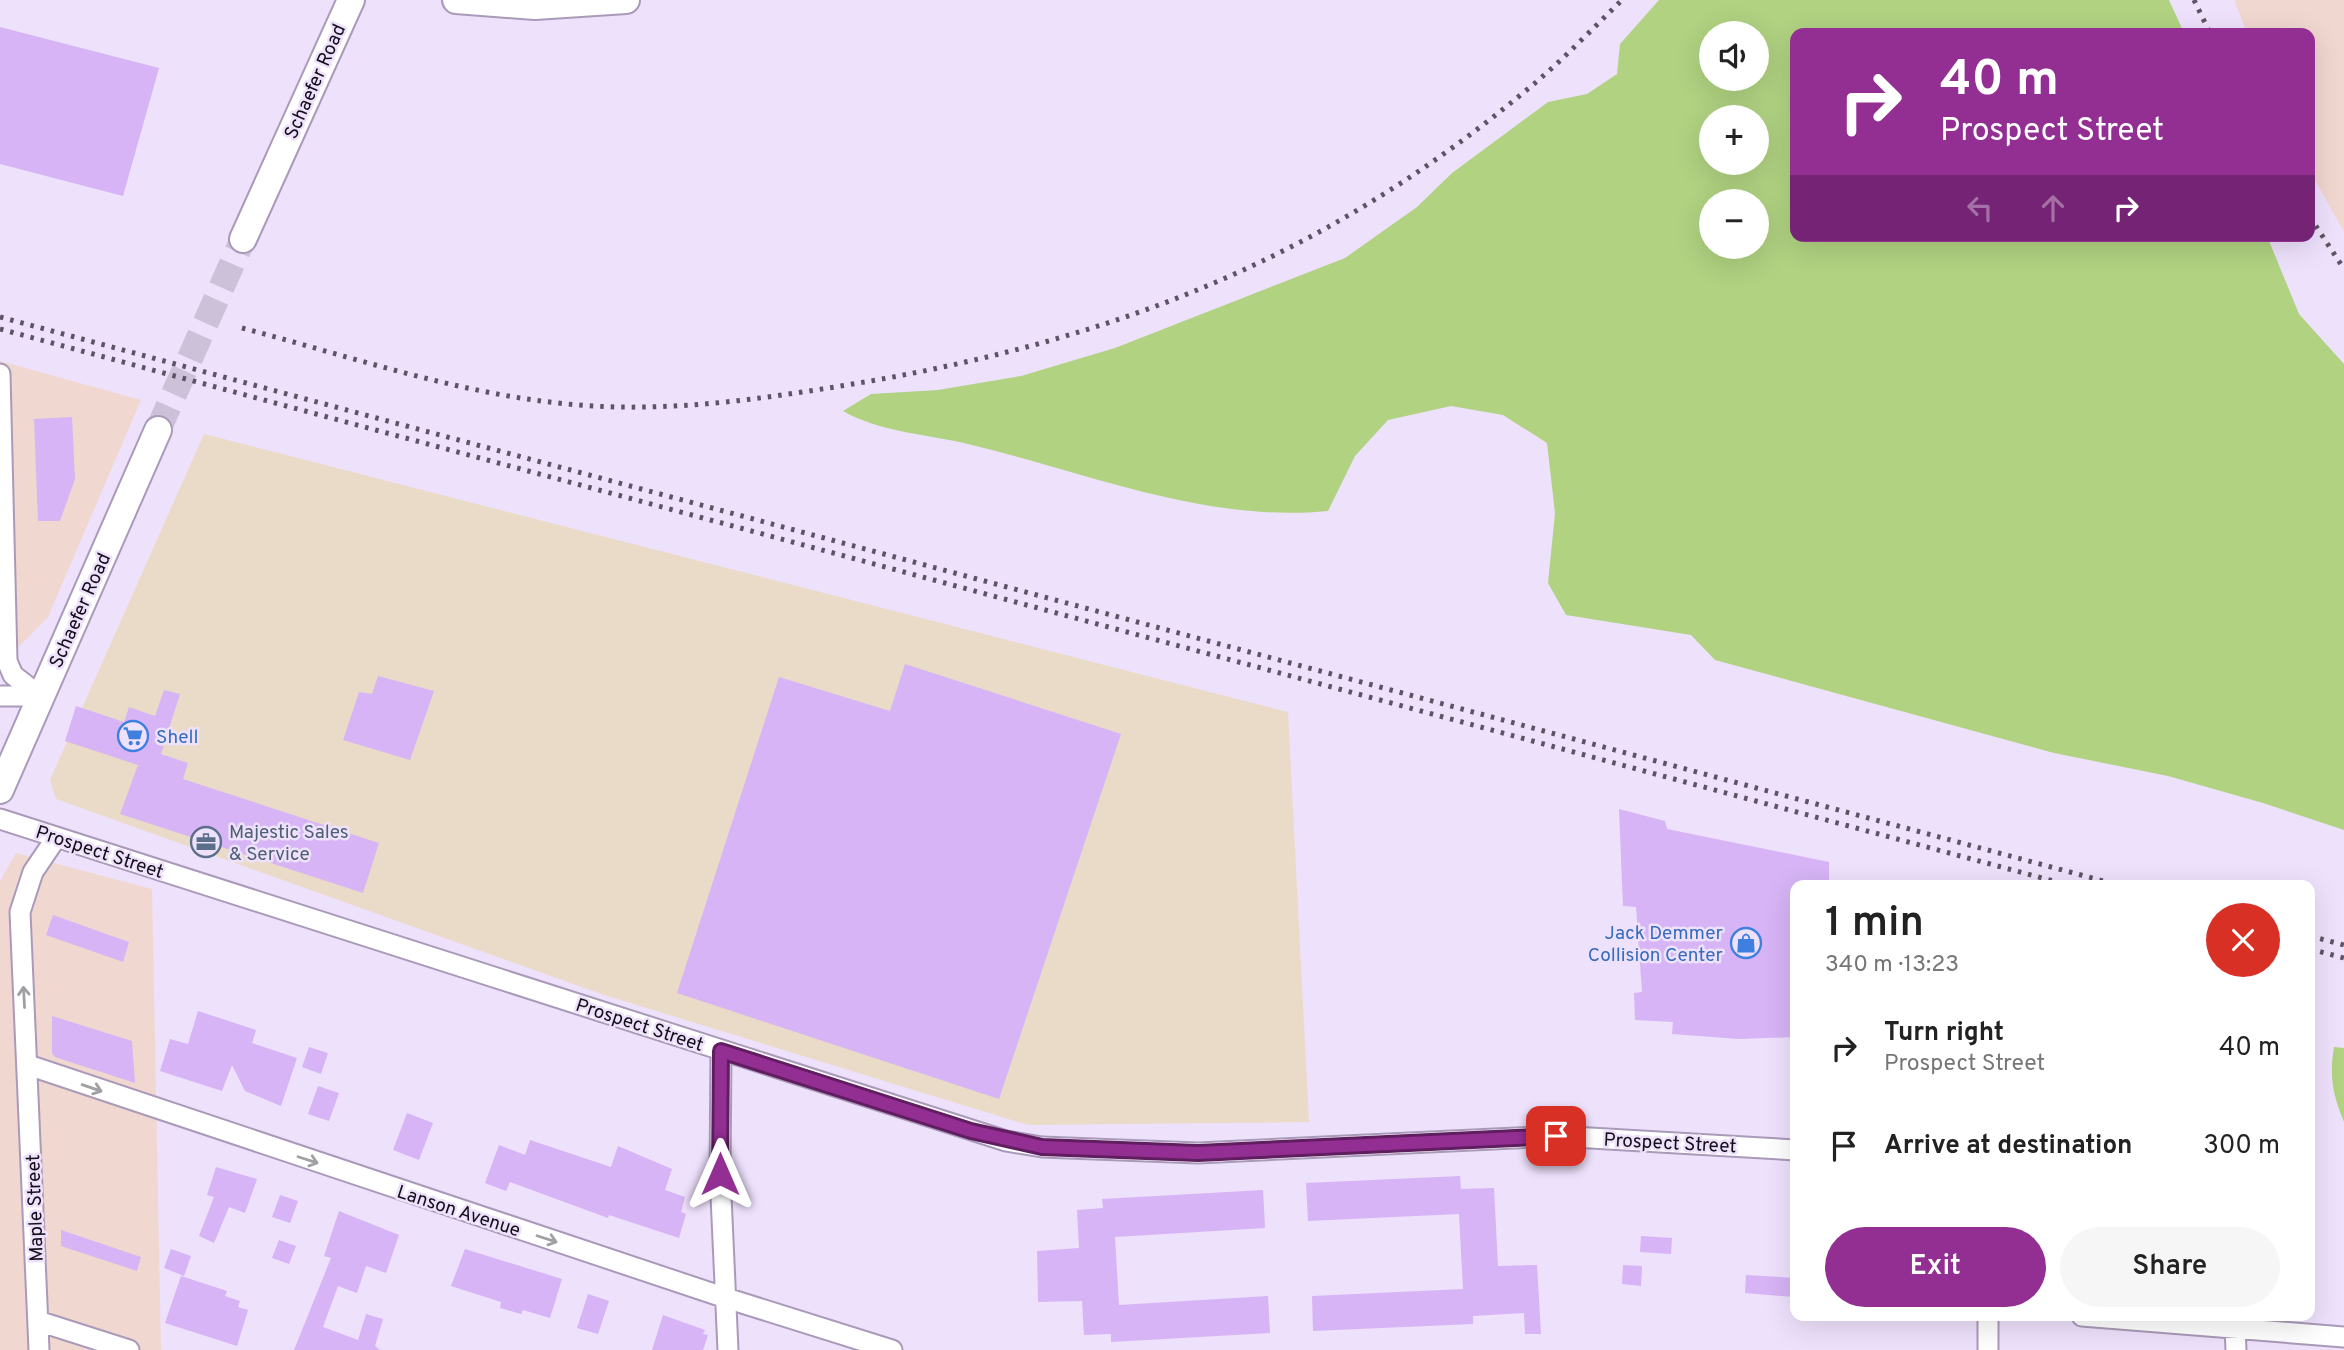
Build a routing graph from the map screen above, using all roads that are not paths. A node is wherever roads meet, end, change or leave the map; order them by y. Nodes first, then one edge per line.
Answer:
1 (351, 0) edge
2 (456, 0) edge
3 (626, 0) edge
4 (243, 239) tunnel mouth
5 (1, 374) edge
6 (158, 430) tunnel mouth
7 (3, 533) edge
8 (0, 696) edge
9 (40, 696) junction
10 (0, 790) edge
11 (0, 819) edge
12 (56, 838) junction
13 (721, 1051) junction
14 (28, 1065) junction
15 (1790, 1150) edge
16 (726, 1298) junction
17 (38, 1321) junction
18 (1988, 1321) edge
19 (2146, 1321) edge
20 (2235, 1328) junction
21 (2344, 1337) edge
22 (39, 1350) edge
23 (129, 1350) edge
24 (728, 1350) edge
25 (892, 1350) edge
26 (1988, 1350) edge
27 (2236, 1350) edge

1 - 4 main road, Schaefer Road
2 - 3 main road
5 - 7 street
6 - 9 main road, Schaefer Road
7 - 9 street
8 - 9 street
9 - 10 main road, Schaefer Road
11 - 12 street, Prospect Street
12 - 13 street, Prospect Street
14 -> 12 street, Maple Street
13 - 15 street, Prospect Street
13 - 16 street
14 -> 16 street, Lanson Avenue
14 - 17 street, Maple Street
16 - 24 street
16 - 25 street, Lanson Avenue
17 - 22 street, Maple Street
17 - 23 street
18 - 26 street
19 - 20 street
20 - 21 street
20 - 27 street

